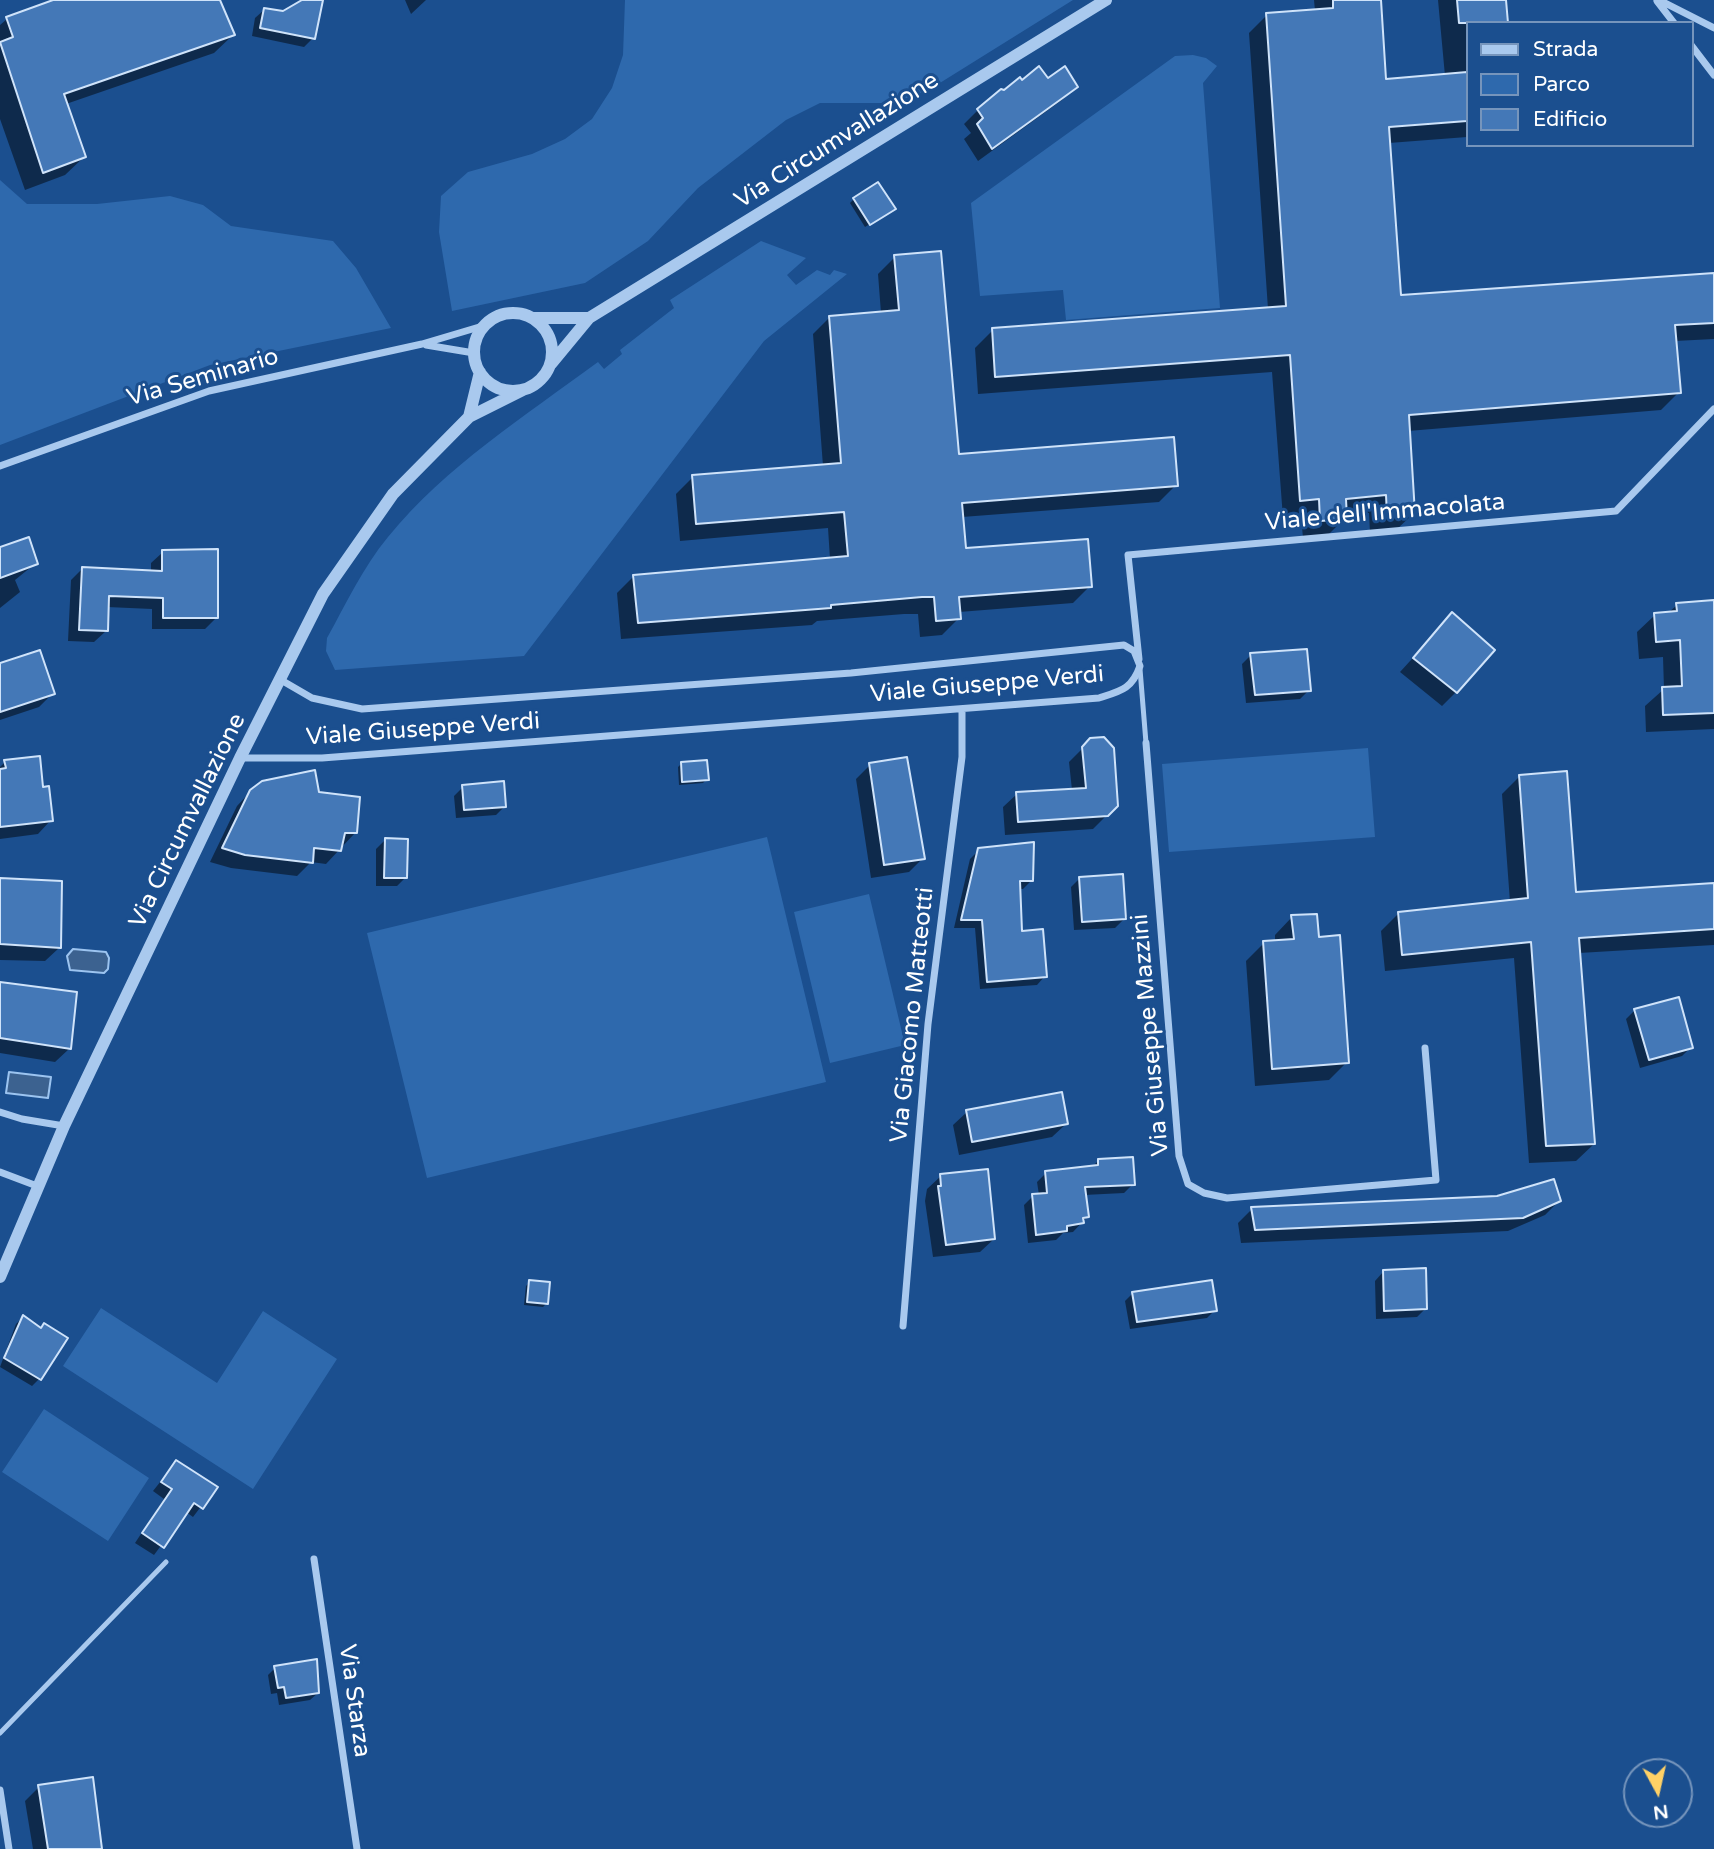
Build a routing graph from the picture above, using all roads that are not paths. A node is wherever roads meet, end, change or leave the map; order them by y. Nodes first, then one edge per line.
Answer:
1 (1106, 0) edge
2 (1658, 0) edge
3 (1673, 21) edge
4 (1714, 28) edge
5 (1693, 48) edge
6 (1714, 75) edge
7 (533, 318) junction
8 (590, 318) junction
9 (485, 325) junction
10 (422, 344) junction
11 (474, 353) junction
12 (551, 364) junction
13 (480, 372) junction
14 (523, 390) junction
15 (1714, 409) edge
16 (469, 417) junction
17 (0, 466) edge
18 (1140, 666) junction
19 (281, 680) junction
20 (962, 709) junction
21 (1146, 743) joint
22 (240, 758) junction
23 (1425, 1048) dead end
24 (0, 1112) edge
25 (64, 1126) junction
26 (0, 1172) edge
27 (37, 1186) junction
28 (0, 1277) edge
29 (902, 1325) dead end
30 (314, 1559) dead end
31 (166, 1562) dead end
32 (0, 1733) edge
33 (0, 1790) edge
34 (9, 1849) edge
35 (357, 1849) edge

1 - 8 street, Via Circumvallazione
2 - 3 street
2 - 4 street
5 - 6 street
7 - 8 street
7 - 9 street
7 - 12 street
8 - 12 street, Via Circumvallazione
9 - 10 street, Via Seminario
9 - 11 street
10 - 11 street, Via Seminario
10 - 17 street, Via Seminario
11 - 13 street
12 - 14 street
13 - 14 street
13 - 16 street
14 - 16 street, Via Circumvallazione
15 - 18 street, Viale dell'Immacolata
16 - 19 street, Via Circumvallazione
18 - 19 street, Viale Giuseppe Verdi
18 - 20 street, Viale Giuseppe Verdi
18 - 21 lane, Via Giuseppe Mazzini
19 - 22 street, Via Circumvallazione
20 - 22 street, Viale Giuseppe Verdi
20 - 29 street, Via Giacomo Matteotti
21 - 23 street, Via Giuseppe Mazzini
22 - 25 street, Via Circumvallazione
24 - 25 street
25 - 27 street, Via Circumvallazione
26 - 27 street
27 - 28 street, Via Circumvallazione
30 - 35 street, Via Starza
31 - 32 lane
33 - 34 street

